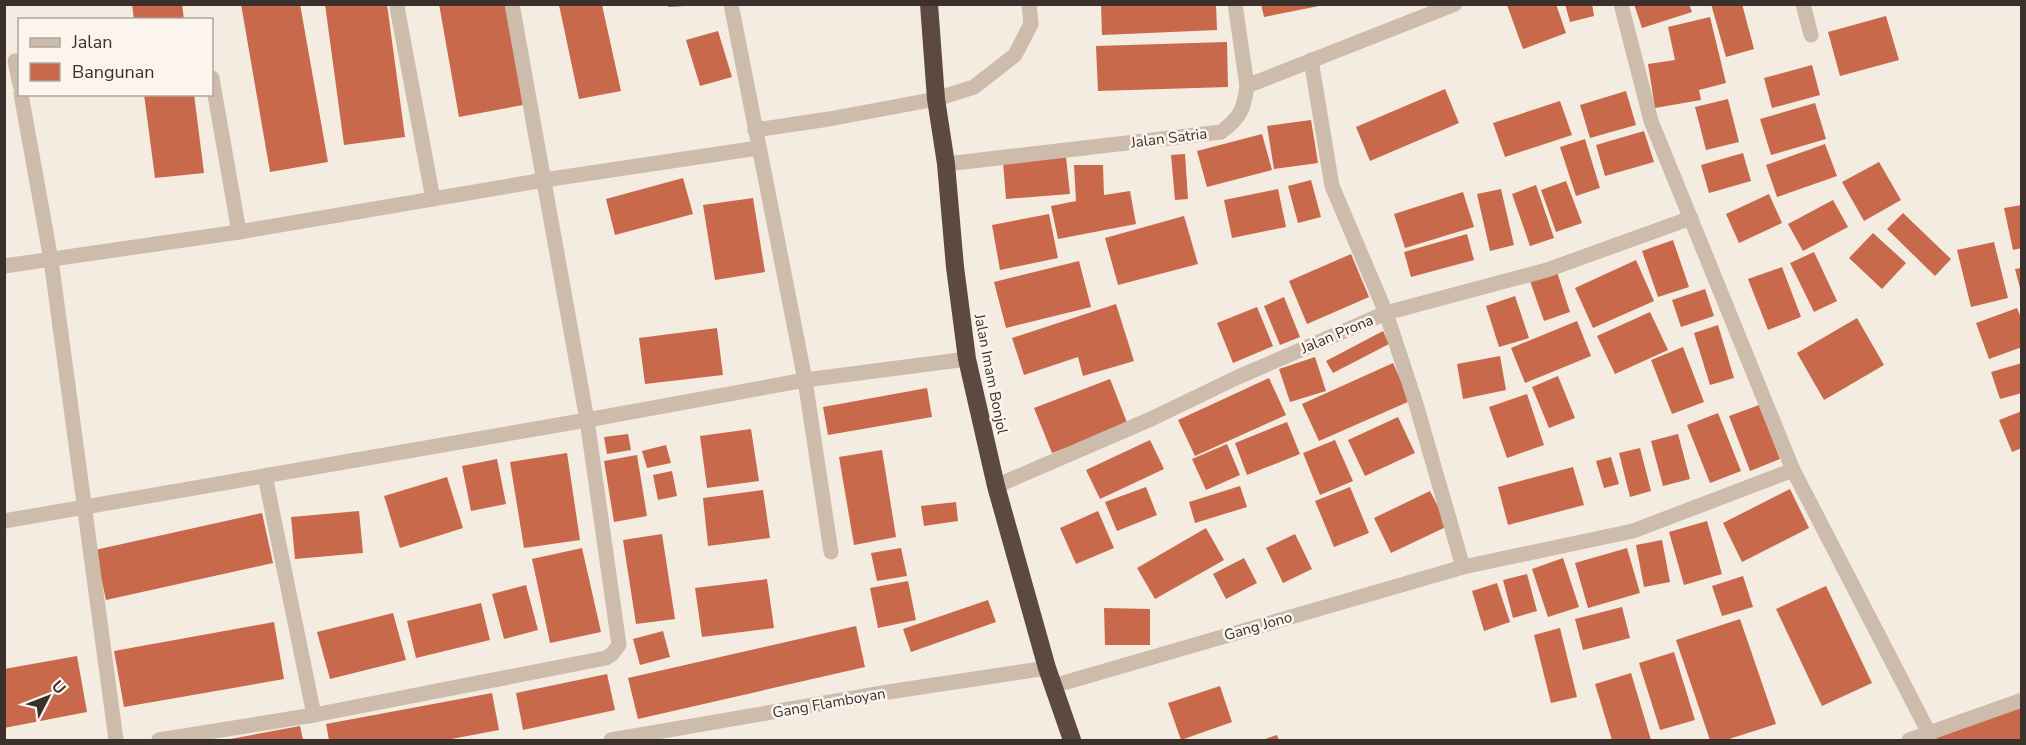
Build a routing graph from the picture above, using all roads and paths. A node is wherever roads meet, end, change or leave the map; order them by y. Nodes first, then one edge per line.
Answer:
1 (512, 4) edge
2 (731, 4) edge
3 (929, 4) edge
4 (1029, 4) edge
5 (1235, 4) edge
6 (1455, 4) edge
7 (1621, 4) edge
8 (1803, 4) edge
9 (397, 7) dead end
10 (1811, 35) dead end
11 (1311, 60) junction
12 (15, 61) dead end
13 (18, 75) edge
14 (213, 84) edge
15 (1247, 86) junction
16 (21, 96) edge
17 (936, 99) junction
18 (755, 130) junction
19 (758, 148) junction
20 (946, 164) junction
21 (544, 180) junction
22 (433, 199) junction
23 (1690, 218) junction
24 (239, 232) junction
25 (51, 260) junction
26 (4, 266) edge
27 (1386, 313) junction
28 (967, 359) junction
29 (805, 380) junction
30 (587, 420) junction
31 (1793, 470) junction
32 (265, 476) junction
33 (996, 486) junction
34 (85, 507) junction
35 (4, 521) edge
36 (831, 552) dead end
37 (1463, 567) junction
38 (1047, 668) junction
39 (1053, 686) junction
40 (2022, 700) edge
41 (315, 715) junction
42 (1929, 733) junction
43 (116, 741) edge
44 (159, 741) edge
45 (611, 741) edge
46 (1072, 741) edge
47 (1909, 741) edge

1 - 21 street
2 - 18 street
3 - 17 highway, Jalan Imam Bonjol
4 - 17 street
5 - 15 street
6 - 11 street
7 - 23 street
8 - 10 street
9 - 22 street
11 - 15 street
11 - 27 street
12 - 13 street
14 - 24 street
15 - 20 street, Jalan Satria
16 - 25 street
17 - 18 street
17 - 20 highway, Jalan Imam Bonjol
18 - 19 street
19 - 21 street
19 - 29 street
20 - 28 highway, Jalan Imam Bonjol
21 - 22 street
21 - 30 street
22 - 24 street
23 - 27 street, Jalan Prona
23 - 31 street
24 - 25 street
25 - 26 street
25 - 34 street
27 - 33 street, Jalan Prona
27 - 37 street
28 - 29 street
28 - 33 highway, Jalan Imam Bonjol
29 - 30 street
29 - 36 street
30 - 32 street
30 - 41 street
31 - 37 street, Gang Jono
31 - 42 street
32 - 34 street
32 - 41 street
33 - 38 highway, Jalan Imam Bonjol
34 - 35 street
34 - 43 street
37 - 39 street, Gang Jono
38 - 39 highway, Jalan Imam Bonjol
38 - 45 street, Gang Flamboyan
39 - 46 highway, Jalan Imam Bonjol
40 - 42 street
41 - 44 street
42 - 47 street

